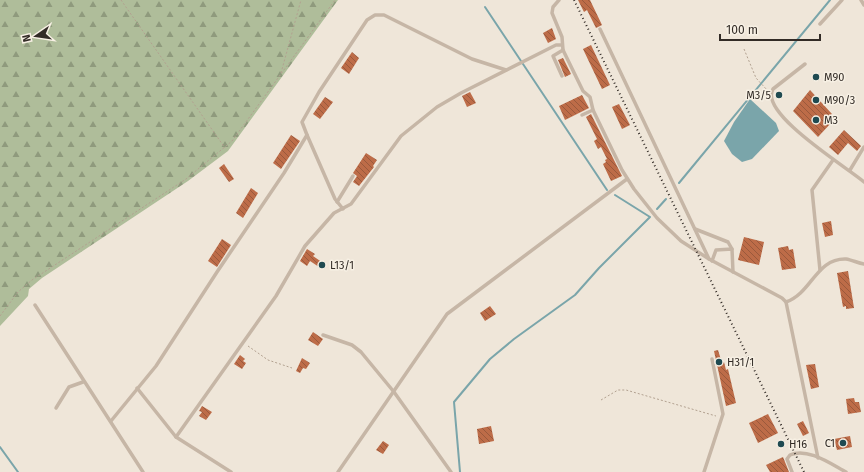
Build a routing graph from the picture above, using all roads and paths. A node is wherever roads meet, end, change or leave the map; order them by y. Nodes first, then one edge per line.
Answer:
1 (121, 0) edge
2 (301, 0) edge
3 (335, 0) edge
4 (559, 0) edge
5 (842, 0) edge
6 (860, 0) edge
7 (864, 5) edge
8 (820, 24) dead end
9 (600, 29) dead end
10 (562, 44) junction
11 (744, 49) dead end
12 (563, 50) junction
13 (805, 64) dead end
14 (506, 70) junction
15 (280, 75) junction
16 (562, 76) dead end
17 (771, 94) junction
18 (592, 110) junction
19 (582, 115) dead end
20 (307, 135) junction
21 (864, 147) edge
22 (226, 148) junction
23 (833, 160) junction
24 (850, 170) junction
25 (353, 176) dead end
26 (627, 179) junction
27 (864, 182) edge
28 (337, 202) junction
29 (343, 209) junction
30 (695, 229) junction
31 (732, 249) junction
32 (711, 260) junction
33 (864, 264) edge
34 (820, 270) junction
35 (733, 272) junction
36 (786, 302) junction
37 (35, 305) dead end
38 (0, 316) edge
39 (323, 336) dead end
40 (243, 341) junction
41 (712, 359) dead end
42 (292, 368) dead end
43 (83, 382) junction
44 (138, 388) junction
45 (394, 392) junction
46 (601, 400) dead end
47 (56, 408) dead end
48 (722, 418) junction
49 (111, 421) junction
50 (176, 436) junction
51 (818, 458) junction
52 (143, 472) edge
53 (231, 472) edge
54 (338, 472) edge
55 (451, 472) edge
56 (704, 472) edge
57 (792, 472) edge
58 (846, 472) edge

1 - 22 path
2 - 15 path
3 - 15 path
4 - 10 lane
5 - 8 lane
6 - 7 lane
9 - 30 lane
10 - 12 lane
10 - 14 lane
11 - 17 path
12 - 16 lane
12 - 18 lane
13 - 17 lane
14 - 20 lane
14 - 29 lane
15 - 22 path
17 - 23 lane
18 - 19 lane
18 - 26 lane
20 - 28 lane
20 - 44 lane
21 - 24 lane
22 - 38 path
23 - 24 lane
23 - 34 lane
24 - 27 lane
25 - 28 lane
26 - 32 lane
26 - 45 lane
28 - 29 lane
29 - 40 lane
30 - 31 lane
30 - 32 lane
31 - 32 lane
31 - 35 lane
32 - 35 lane
33 - 34 lane
34 - 36 lane
35 - 36 lane
36 - 51 lane
37 - 43 lane
39 - 45 lane
40 - 42 path
40 - 50 lane
41 - 48 lane
43 - 47 lane
43 - 49 lane
44 - 49 lane
44 - 50 lane
45 - 54 lane
45 - 55 lane
46 - 48 path
48 - 56 lane
49 - 52 lane
50 - 53 lane
51 - 57 lane
51 - 58 lane

